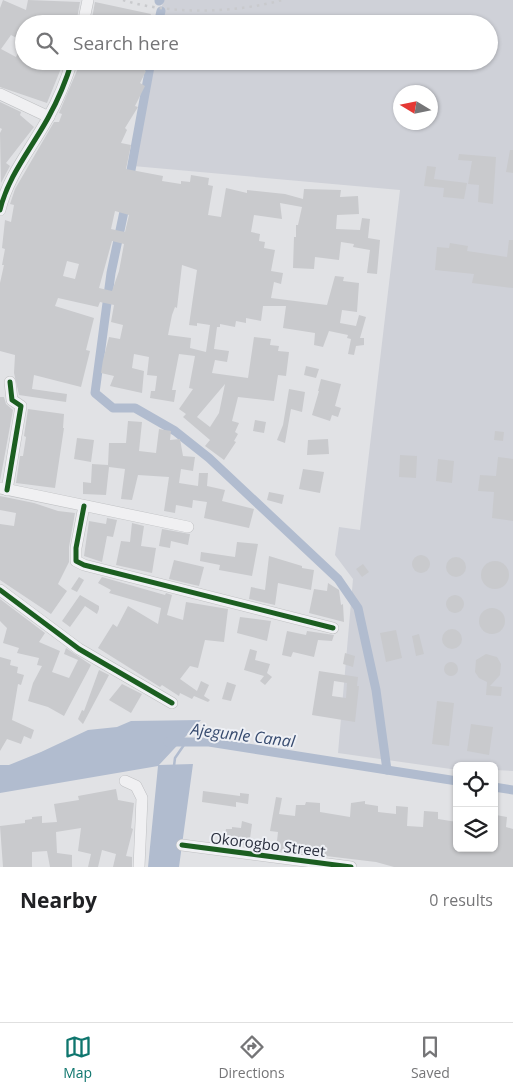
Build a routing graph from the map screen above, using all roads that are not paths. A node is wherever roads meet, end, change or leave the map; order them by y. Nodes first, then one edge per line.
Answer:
1 (88, 0) edge
2 (85, 15) edge
3 (69, 70) edge
4 (0, 94) edge
5 (49, 117) junction
6 (0, 210) edge
7 (10, 382) dead end
8 (3, 489) edge
9 (84, 506) junction
10 (188, 527) dead end
11 (0, 590) edge
12 (333, 628) dead end
13 (172, 703) dead end
14 (125, 781) dead end
15 (182, 845) dead end
16 (139, 867) edge
17 (351, 867) edge

1 - 2 street
3 - 5 street
4 - 5 street
5 - 6 street
7 - 8 street
8 - 9 street
9 - 10 street
9 - 12 street
11 - 13 street
14 - 16 street
15 - 17 street, Okorogbo Street

